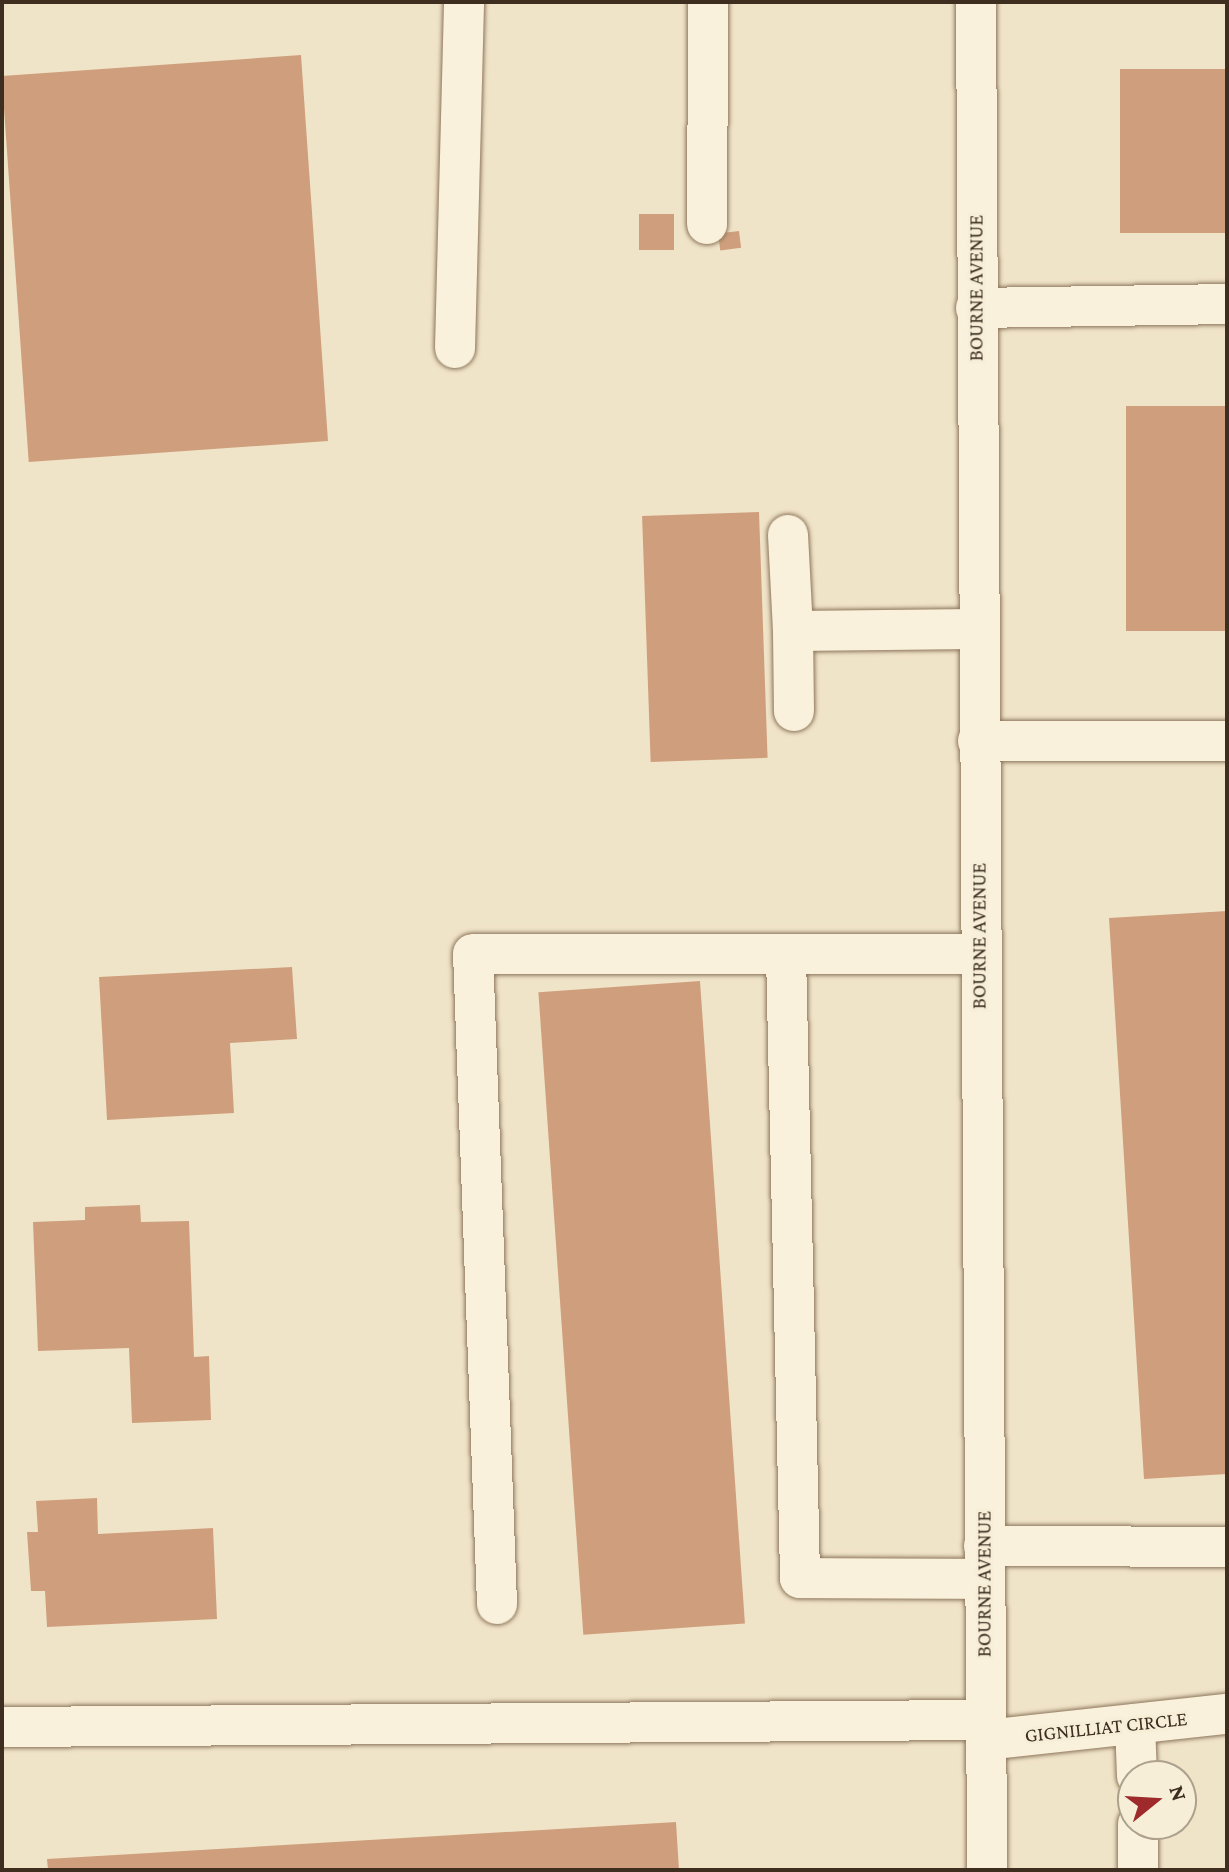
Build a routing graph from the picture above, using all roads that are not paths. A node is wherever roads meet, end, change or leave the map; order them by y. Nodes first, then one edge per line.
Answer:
1 (464, 2) edge
2 (708, 2) edge
3 (976, 2) edge
4 (707, 224) dead end
5 (1227, 304) edge
6 (976, 308) junction
7 (455, 348) dead end
8 (788, 535) dead end
9 (977, 629) junction
10 (793, 631) junction
11 (794, 711) dead end
12 (978, 741) junction
13 (1227, 741) edge
14 (786, 954) junction
15 (980, 954) junction
16 (1227, 1547) edge
17 (984, 1562) junction
18 (497, 1604) dead end
19 (1227, 1714) edge
20 (1135, 1724) junction
21 (2, 1727) edge
22 (985, 1730) junction
23 (1136, 1760) edge
24 (1138, 1840) edge
25 (987, 1870) edge
26 (1138, 1870) edge

1 - 7 street
2 - 4 street
3 - 6 street, BOURNE AVENUE
5 - 6 street
6 - 9 street, BOURNE AVENUE
8 - 10 street
9 - 10 street
9 - 12 street, BOURNE AVENUE
10 - 11 street
12 - 13 street
12 - 15 street, BOURNE AVENUE
14 - 15 street
14 - 17 street
14 - 18 street
15 - 17 street, BOURNE AVENUE
16 - 17 street
17 - 22 street, BOURNE AVENUE
19 - 20 street, GIGNILLIAT CIRCLE
20 - 22 street, GIGNILLIAT CIRCLE
20 - 23 street
21 - 22 street, GIGNILLIAT CIRCLE
22 - 25 street, BOURNE AVENUE
24 - 26 street

